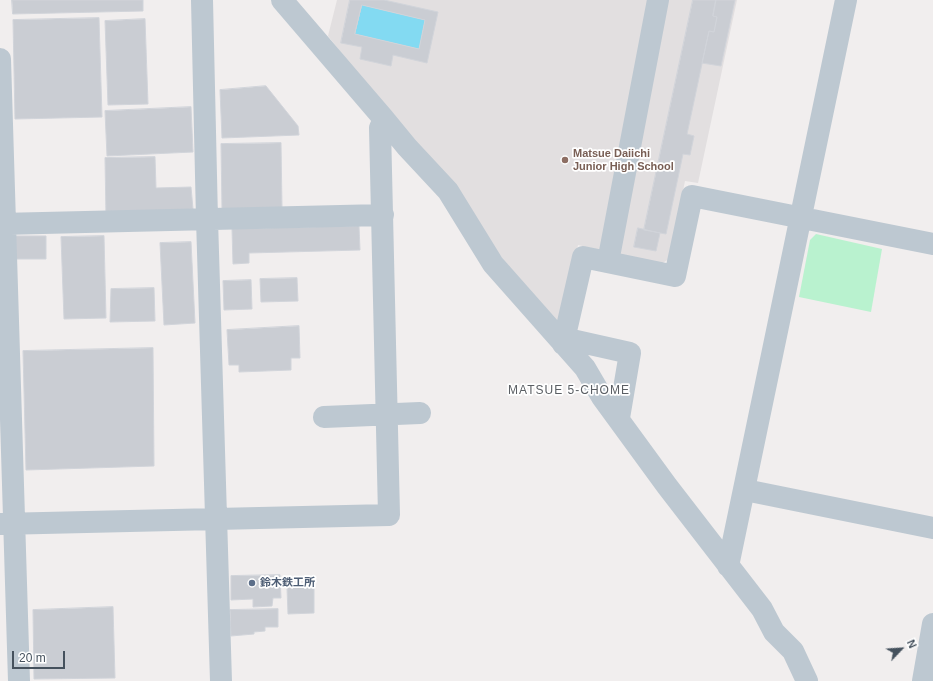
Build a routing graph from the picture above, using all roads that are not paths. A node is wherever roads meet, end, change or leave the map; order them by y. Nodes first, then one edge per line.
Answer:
1 (202, 0) edge
2 (282, 0) edge
3 (658, 0) edge
4 (846, 0) edge
5 (0, 59) edge
6 (384, 119) junction
7 (383, 215) junction
8 (802, 218) junction
9 (207, 219) junction
10 (2, 224) edge
11 (933, 244) edge
12 (608, 262) junction
13 (563, 344) junction
14 (420, 413) dead end
15 (387, 415) junction
16 (324, 417) dead end
17 (619, 418) junction
18 (745, 490) junction
19 (215, 519) junction
20 (8, 524) edge
21 (933, 528) edge
22 (728, 566) junction
23 (933, 624) edge
24 (19, 681) edge
25 (221, 681) edge
26 (807, 681) edge
27 (923, 681) edge

1 - 9 street
2 - 6 street
3 - 12 street
4 - 8 street
5 - 10 street
6 - 7 street
6 - 13 street
7 - 9 street
7 - 15 street
8 - 11 street
8 - 12 street
8 - 18 street
9 - 10 street
9 - 19 street
10 - 20 street
12 - 13 street
13 - 17 street
13 - 17 street
14 - 15 street
15 - 16 street
15 - 19 street
17 - 22 street
18 - 21 street
18 - 22 street
19 - 20 street
19 - 25 street
20 - 24 street
22 - 26 street
23 - 27 street

